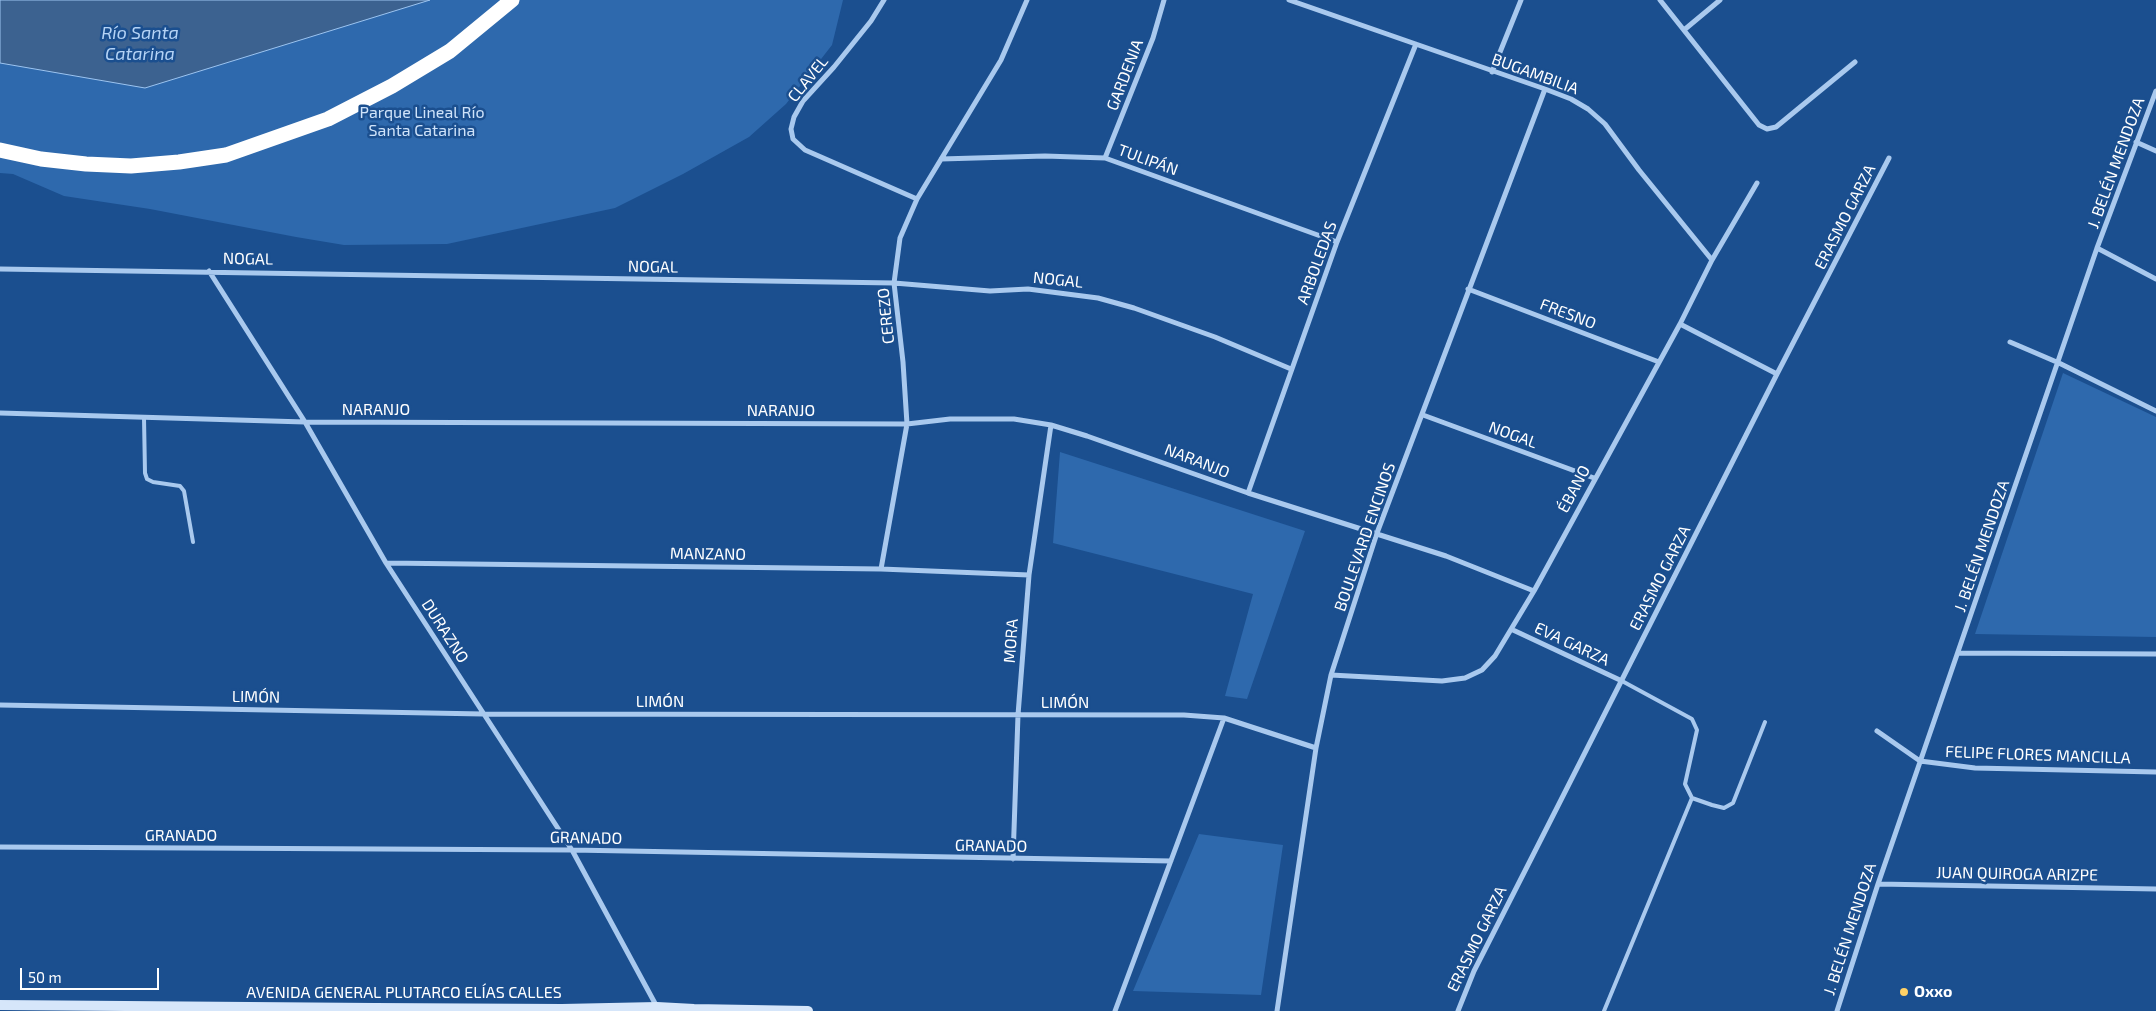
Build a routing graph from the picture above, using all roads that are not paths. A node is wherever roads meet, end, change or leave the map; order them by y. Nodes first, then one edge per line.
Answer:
1 (512, 0) edge
2 (884, 0) edge
3 (1027, 0) edge
4 (1164, 0) edge
5 (1289, 0) edge
6 (1521, 0) edge
7 (1660, 0) edge
8 (1720, 0) edge
9 (1684, 30) junction
10 (1416, 44) junction
11 (1855, 62) dead end
12 (1492, 72) junction
13 (1545, 89) junction
14 (2156, 91) edge
15 (2136, 142) junction
16 (0, 150) edge
17 (2156, 151) edge
18 (1105, 158) junction
19 (1890, 158) dead end
20 (941, 159) junction
21 (1757, 183) dead end
22 (917, 198) junction
23 (1337, 242) junction
24 (2097, 248) junction
25 (1712, 260) junction
26 (0, 269) edge
27 (209, 271) junction
28 (2156, 278) edge
29 (894, 284) junction
30 (1468, 289) junction
31 (1680, 324) junction
32 (2010, 342) dead end
33 (1659, 362) junction
34 (2059, 363) junction
35 (1291, 369) junction
36 (1777, 374) junction
37 (2156, 411) edge
38 (0, 413) edge
39 (1423, 415) junction
40 (144, 418) junction
41 (305, 422) junction
42 (907, 424) junction
43 (1051, 426) junction
44 (1594, 478) junction
45 (1248, 493) junction
46 (1377, 533) junction
47 (193, 542) dead end
48 (386, 563) junction
49 (881, 569) junction
50 (1029, 576) junction
51 (1534, 591) junction
52 (1513, 630) junction
53 (1959, 653) junction
54 (2156, 654) edge
55 (1331, 675) junction
56 (1622, 681) junction
57 (0, 705) edge
58 (483, 714) junction
59 (1018, 715) junction
60 (1224, 718) junction
61 (1766, 722) dead end
62 (1877, 730) dead end
63 (1316, 748) junction
64 (1920, 761) junction
65 (2156, 772) edge
66 (1692, 798) junction
67 (0, 847) edge
68 (572, 850) junction
69 (1013, 859) junction
70 (1171, 861) junction
71 (1878, 884) junction
72 (2156, 889) edge
73 (0, 1005) edge
74 (657, 1007) junction
75 (374, 1010) edge
76 (562, 1010) edge
77 (694, 1010) edge
78 (808, 1011) edge
79 (1115, 1011) edge
80 (1277, 1011) edge
81 (1458, 1011) edge
82 (1604, 1011) edge
83 (1837, 1011) edge

1 - 16 highway
2 - 22 street, CLAVEL
3 - 20 street, CEREZO
4 - 18 street, GARDENIA
5 - 10 street, BUGAMBILIA
6 - 12 street
7 - 9 street
8 - 9 street
9 - 11 street
10 - 12 street, BUGAMBILIA
10 - 23 street, ARBOLEDAS
12 - 13 street, BUGAMBILIA
13 - 25 street, BUGAMBILIA
13 - 30 street, BOULEVARD ENCINOS
14 - 15 street, J. BELÉN MENDOZA
15 - 17 street
15 - 24 street, J. BELÉN MENDOZA
18 - 20 street, TULIPÁN
18 - 23 street, TULIPÁN
19 - 36 street, ERASMO GARZA
20 - 22 street, CEREZO
21 - 25 street, ÉBANO
22 - 29 street, CEREZO
23 - 35 street, ARBOLEDAS
24 - 28 street
24 - 34 street, J. BELÉN MENDOZA
25 - 31 street, ÉBANO
26 - 27 street, NOGAL
27 - 29 street, NOGAL
27 - 41 street, DURAZNO
29 - 35 street, NOGAL
29 - 42 street, CEREZO
30 - 33 street, FRESNO
30 - 39 street, BOULEVARD ENCINOS
31 - 33 street, ÉBANO
31 - 36 street
32 - 34 street
33 - 44 street, ÉBANO
34 - 37 street
34 - 53 street, J. BELÉN MENDOZA
35 - 45 street, ARBOLEDAS
36 - 56 street, ERASMO GARZA
38 - 40 street, NARANJO
39 - 44 street, NOGAL
39 - 46 street, BOULEVARD ENCINOS
40 - 41 street, NARANJO
40 - 47 lane
41 - 42 street, NARANJO
41 - 48 street, DURAZNO
42 - 43 street, NARANJO
42 - 49 street, CEREZO
43 - 45 street, NARANJO
43 - 50 street, MORA
44 - 51 street, ÉBANO
45 - 46 street, NARANJO
46 - 51 street, NARANJO
46 - 55 street, BOULEVARD ENCINOS
48 - 49 street, MANZANO
48 - 58 street, DURAZNO
49 - 50 street, MANZANO
50 - 59 street, MORA
51 - 52 street, ÉBANO
52 - 55 street, ÉBANO
52 - 56 street, EVA GARZA
53 - 54 street
53 - 64 street, J. BELÉN MENDOZA
55 - 63 street, BOULEVARD ENCINOS
56 - 66 lane
56 - 81 street, ERASMO GARZA
57 - 58 street, LIMÓN
58 - 59 street, LIMÓN
58 - 68 street, DURAZNO
59 - 60 street, LIMÓN
59 - 69 street, MORA
60 - 63 street, LIMÓN
60 - 70 street
61 - 66 lane
62 - 64 street
63 - 80 street, BOULEVARD ENCINOS
64 - 65 street, FELIPE FLORES MANCILLA
64 - 71 street, J. BELÉN MENDOZA
66 - 82 lane
67 - 68 street, GRANADO
68 - 69 street, GRANADO
68 - 74 street, DURAZNO
69 - 70 street, GRANADO
70 - 79 street
71 - 72 street, JUAN QUIROGA ARIZPE
71 - 83 street, J. BELÉN MENDOZA
73 - 75 street, AVENIDA GENERAL PLUTARCO ELÍAS CALLES
74 - 76 street, AVENIDA GENERAL PLUTARCO ELÍAS CALLES
74 - 77 street, AVENIDA GENERAL PLUTARCO ELÍAS CALLES
75 - 76 street, AVENIDA GENERAL PLUTARCO ELÍAS CALLES
77 - 78 street, AVENIDA GENERAL PLUTARCO ELÍAS CALLES

